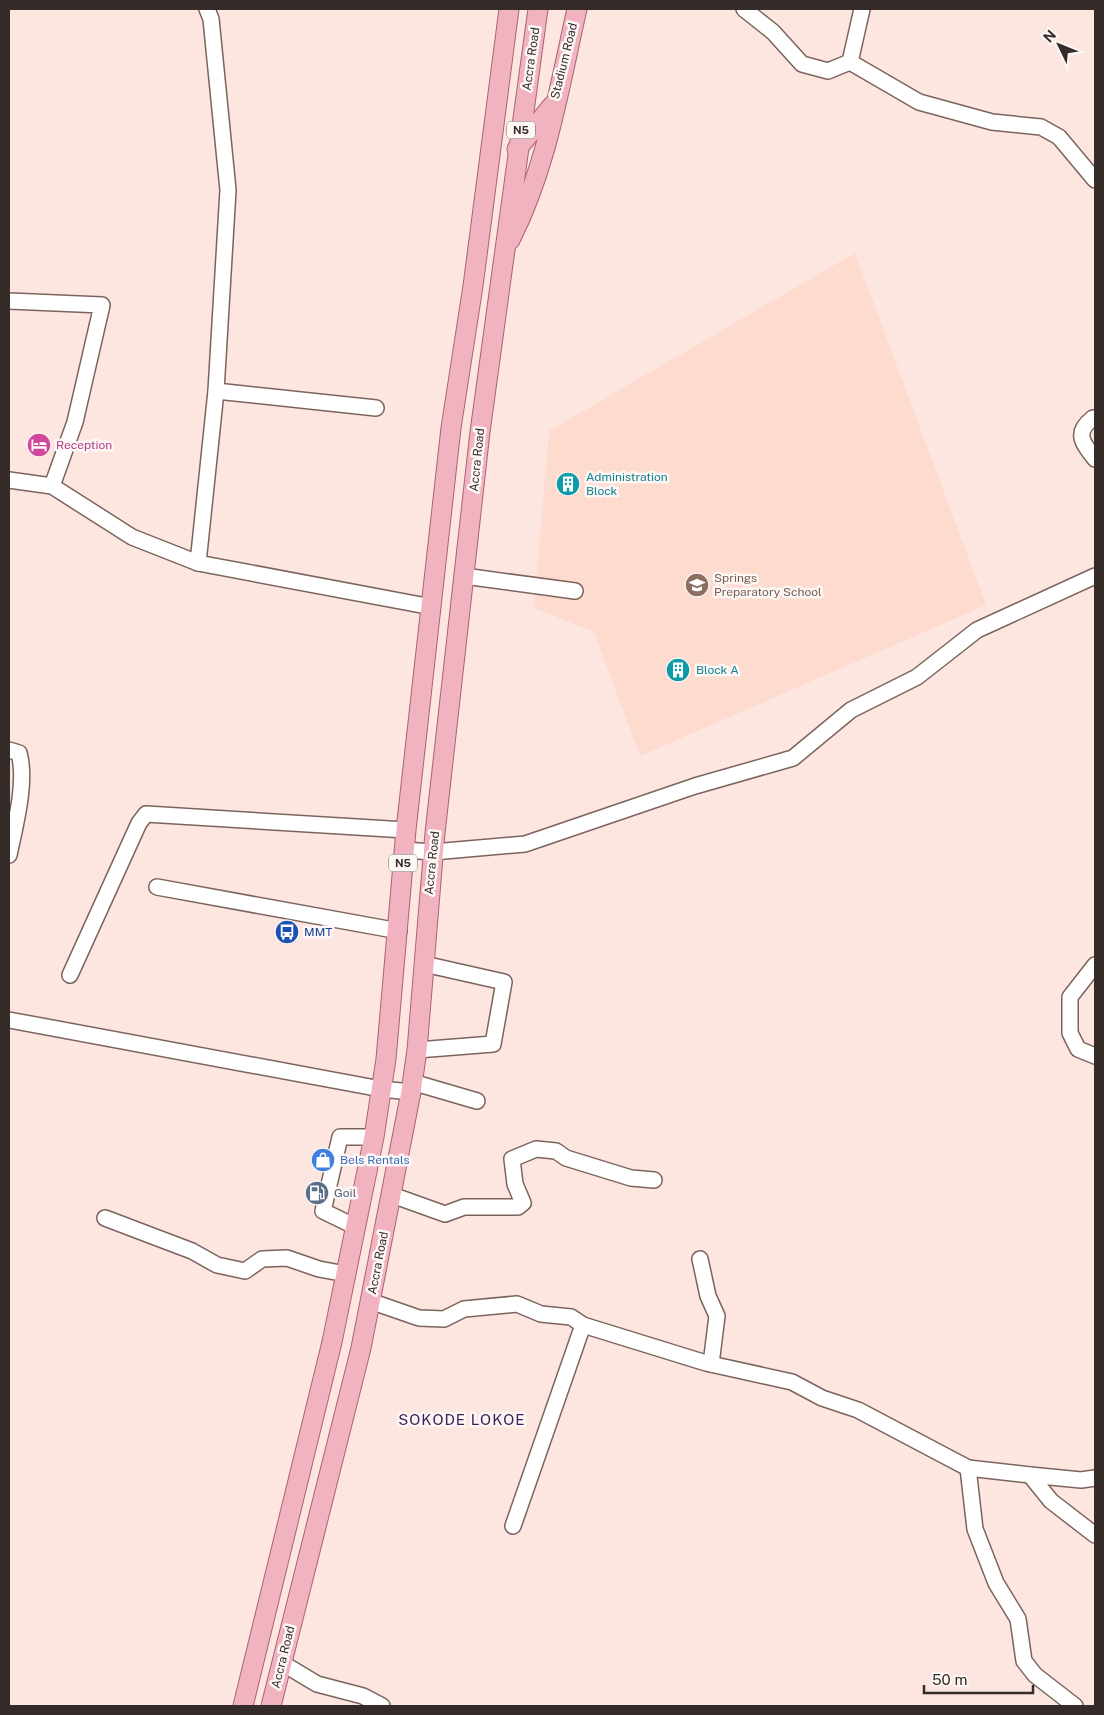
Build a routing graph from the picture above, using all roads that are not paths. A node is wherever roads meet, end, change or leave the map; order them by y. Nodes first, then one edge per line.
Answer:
1 (207, 9) edge
2 (509, 9) edge
3 (538, 9) edge
4 (576, 9) edge
5 (744, 9) edge
6 (862, 9) edge
7 (850, 62) junction
8 (557, 100) junction
9 (518, 149) junction
10 (486, 177) junction
11 (1095, 180) edge
12 (504, 252) junction
13 (9, 301) edge
14 (216, 391) junction
15 (376, 408) dead end
16 (1093, 418) dead end
17 (1095, 459) edge
18 (9, 480) edge
19 (52, 486) junction
20 (198, 563) junction
21 (464, 576) junction
22 (1095, 576) edge
23 (575, 591) dead end
24 (432, 607) junction
25 (9, 750) edge
26 (406, 830) junction
27 (404, 850) junction
28 (434, 852) junction
29 (9, 855) edge
30 (157, 887) dead end
31 (399, 931) junction
32 (424, 964) junction
33 (1095, 965) edge
34 (70, 975) dead end
35 (9, 1020) edge
36 (417, 1050) junction
37 (1095, 1056) edge
38 (411, 1087) junction
39 (381, 1089) junction
40 (477, 1101) dead end
41 (374, 1137) junction
42 (654, 1180) dead end
43 (392, 1195) junction
44 (105, 1218) dead end
45 (356, 1227) junction
46 (700, 1259) dead end
47 (346, 1274) junction
48 (370, 1301) junction
49 (583, 1325) junction
50 (711, 1364) junction
51 (968, 1468) junction
52 (1030, 1476) junction
53 (1095, 1478) edge
54 (513, 1526) dead end
55 (1095, 1535) edge
56 (282, 1663) junction
57 (243, 1706) edge
58 (271, 1706) edge
59 (382, 1706) edge
60 (1076, 1706) edge

1 - 14 street
2 - 10 main road, N5
3 - 9 main road, Accra Road / N5
4 - 8 main road, Stadium Road
5 - 7 street
6 - 7 street
7 - 11 street
8 - 9 main road, Stadium Road
8 - 12 main road
9 - 10 main road, Stadium Road
9 - 12 main road, Accra Road / N5
10 - 24 main road, N5
12 - 21 main road, Accra Road / N5
13 - 19 street
14 - 15 street
14 - 20 street
16 - 17 street
18 - 19 street
19 - 20 street
20 - 24 street
21 - 23 street
21 - 28 main road, Accra Road / N5
22 - 28 street
24 - 26 main road, N5
25 - 29 street
26 - 27 main road, N5
26 - 34 street
27 - 28 street
27 - 31 main road, N5
28 - 32 main road, Accra Road / N5
30 - 31 street
31 - 39 main road, N5
32 - 36 main road, Accra Road / N5
32 - 36 street
33 - 37 street
35 - 39 street
36 - 38 main road, Accra Road / N5
38 - 39 street
38 - 40 street
38 - 43 main road, Accra Road / N5
39 - 41 main road, N5
41 - 45 main road, N5
41 - 45 street
42 - 43 street
43 - 48 main road, Accra Road / N5
44 - 47 street
45 - 47 main road, N5
46 - 50 street
47 - 57 main road, N5
48 - 49 street
48 - 56 main road, Accra Road / N5
49 - 50 street
49 - 54 street
50 - 51 street
51 - 52 street
51 - 60 street
52 - 53 street
52 - 55 street
56 - 58 main road, Accra Road / N5
56 - 59 street

